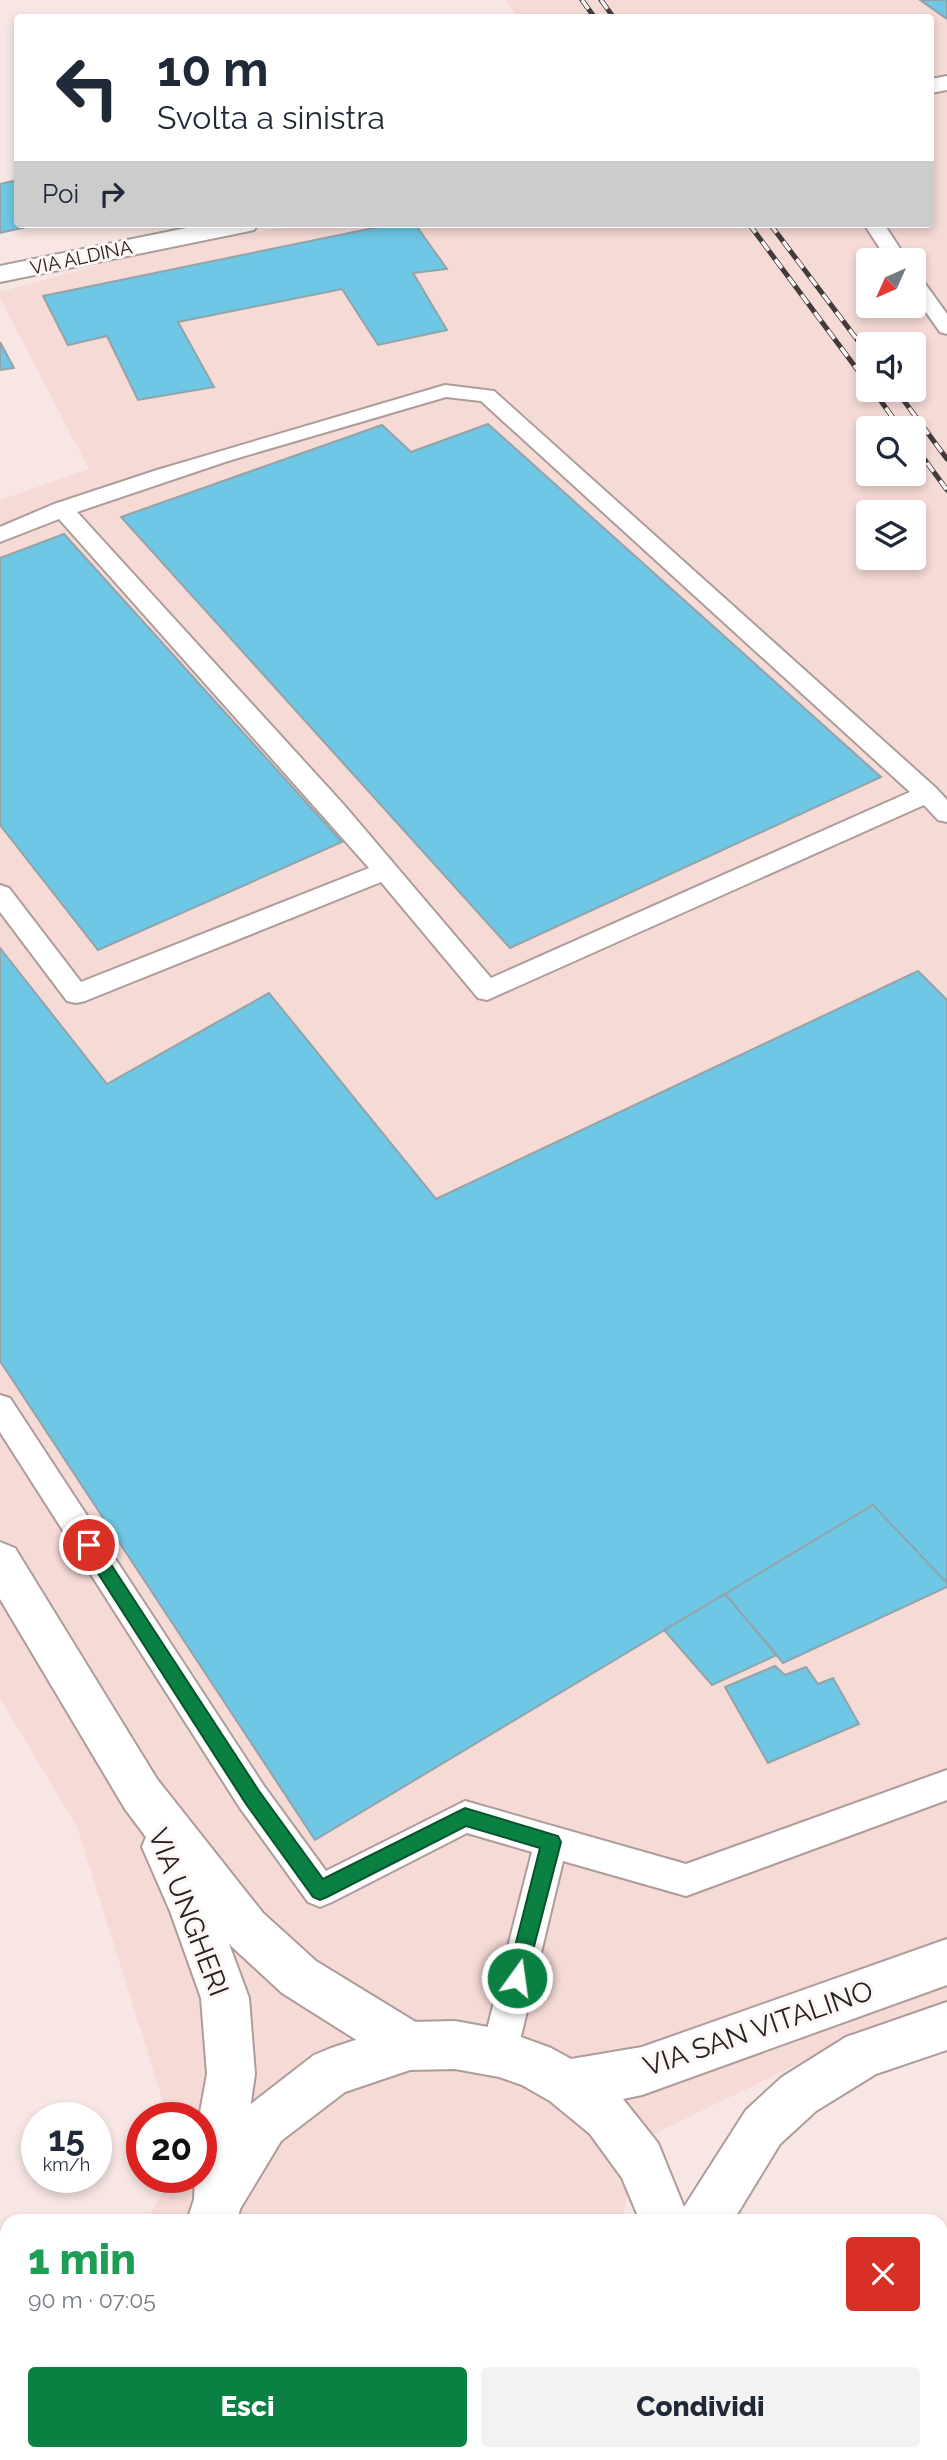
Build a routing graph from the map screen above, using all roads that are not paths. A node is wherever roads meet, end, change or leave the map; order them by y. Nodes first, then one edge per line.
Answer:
1 (225, 228) edge
2 (877, 228) edge
3 (890, 248) edge
4 (0, 274) edge
5 (926, 299) edge
6 (947, 328) edge
7 (62, 509) junction
8 (0, 536) edge
9 (927, 794) junction
10 (947, 814) edge
11 (386, 871) junction
12 (0, 894) edge
13 (0, 1407) edge
14 (0, 1561) edge
15 (947, 1786) edge
16 (142, 1794) junction
17 (551, 1842) junction
18 (947, 1962) edge
19 (947, 2026) edge
20 (410, 2046) junction
21 (499, 2053) junction
22 (567, 2084) junction
23 (215, 2210) edge
24 (662, 2214) edge
25 (708, 2214) edge

1 - 4 street, VIA ALDINA
2 - 3 lane
5 - 6 lane
7 - 8 lane
7 - 9 lane
7 - 11 lane
9 - 10 lane
9 - 11 lane
11 - 12 lane
13 - 17 lane
14 - 16 street, VIA UNGHERI
15 - 17 lane
16 - 20 street, VIA UNGHERI
16 - 23 street, VIA UNGHERI
17 - 21 lane
18 - 22 street, VIA SAN VITALINO
19 - 25 street
20 - 21 street
20 - 23 street
21 - 22 street
22 - 24 street

